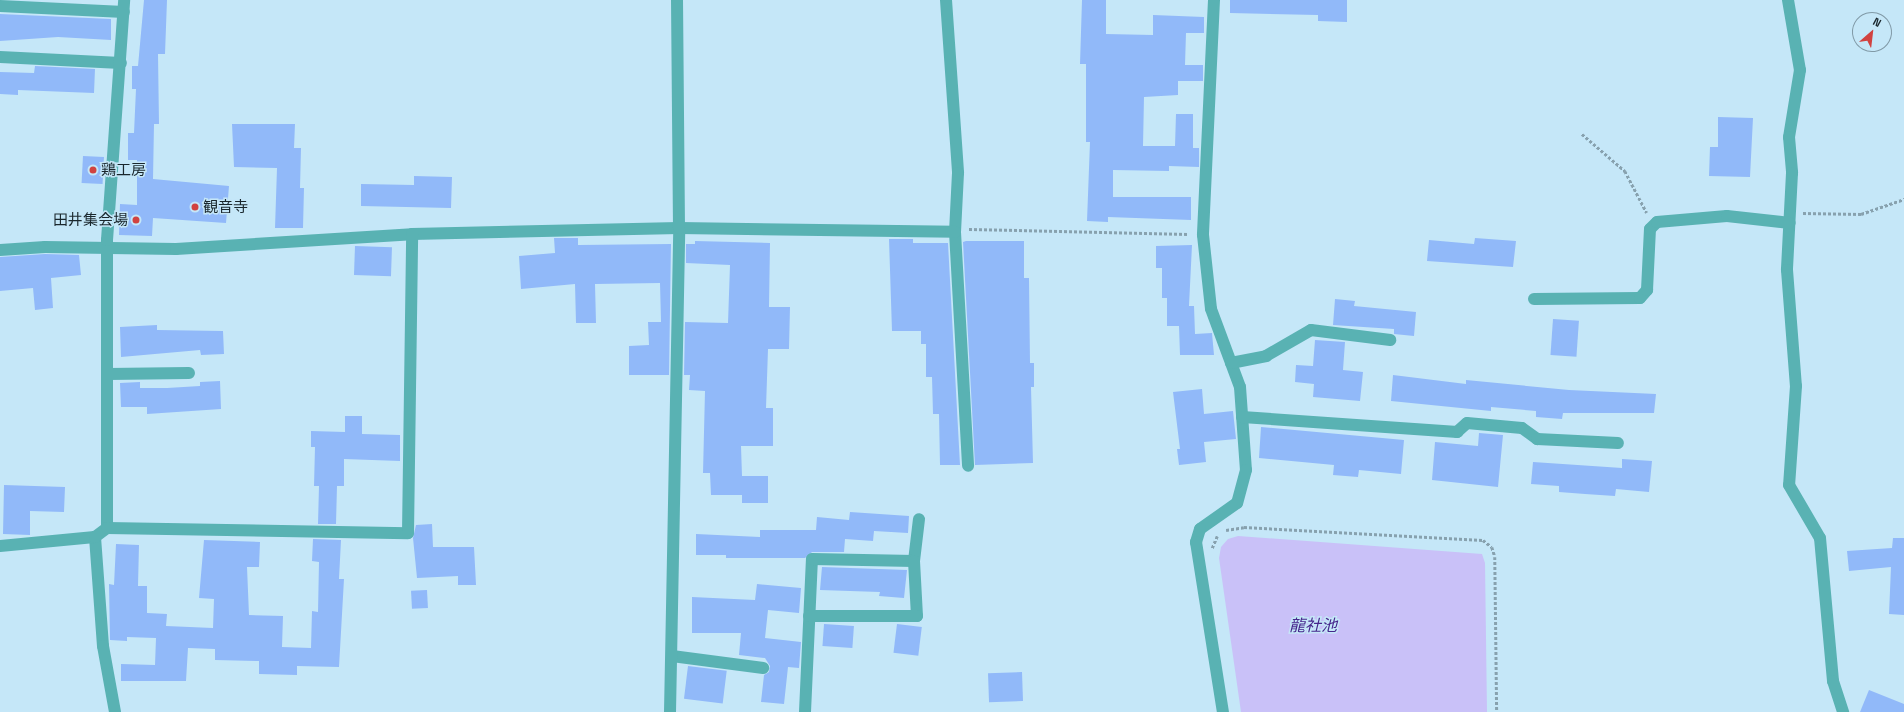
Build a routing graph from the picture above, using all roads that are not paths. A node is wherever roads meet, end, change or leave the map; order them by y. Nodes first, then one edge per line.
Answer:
1 (677, 0) edge
2 (946, 0) edge
3 (1214, 0) edge
4 (1788, 0) edge
5 (0, 6) edge
6 (124, 6) edge
7 (0, 57) edge
8 (121, 63) junction
9 (1790, 217) junction
10 (678, 228) junction
11 (955, 232) junction
12 (412, 234) junction
13 (108, 249) junction
14 (0, 250) edge
15 (1534, 299) dead end
16 (1390, 340) dead end
17 (1231, 364) junction
18 (189, 373) dead end
19 (108, 374) junction
20 (1242, 417) junction
21 (1618, 443) dead end
22 (968, 466) dead end
23 (919, 518) dead end
24 (107, 528) junction
25 (95, 537) junction
26 (0, 546) edge
27 (914, 562) junction
28 (809, 616) junction
29 (672, 656) junction
30 (763, 668) dead end
31 (115, 712) edge
32 (670, 712) edge
33 (805, 712) edge
34 (1223, 712) edge
35 (1843, 712) edge

1 - 10 street
2 - 11 street
3 - 17 street
4 - 9 street
5 - 6 street
6 - 8 street
7 - 8 street
8 - 13 street
9 - 15 street
9 - 35 street
10 - 11 street
10 - 12 street
10 - 29 street
11 - 22 street
12 - 13 street
12 - 24 street
13 - 14 street
13 - 19 street
16 - 17 street
17 - 20 street
18 - 19 street
19 - 24 street
20 - 21 street
20 - 34 street
23 - 27 street
24 - 25 street
25 - 26 street
25 - 31 street
27 - 28 street
27 - 28 street
28 - 33 street
29 - 30 street
29 - 32 street

